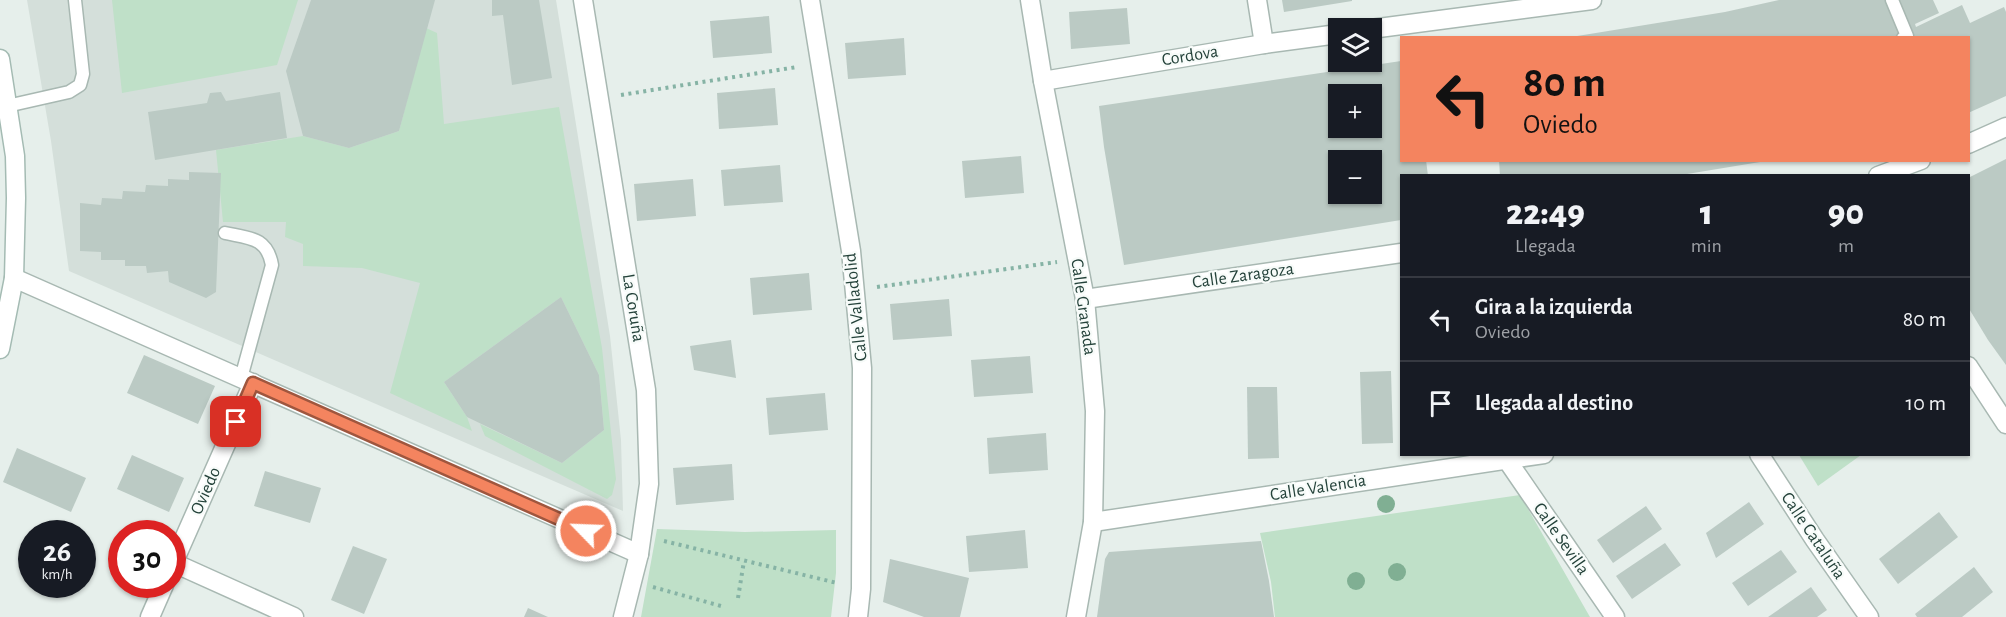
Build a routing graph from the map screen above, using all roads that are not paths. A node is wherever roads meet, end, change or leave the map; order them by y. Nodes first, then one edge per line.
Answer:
1 (75, 0) edge
2 (583, 0) edge
3 (810, 0) edge
4 (1030, 0) edge
5 (1257, 0) edge
6 (1592, 0) edge
7 (1892, 0) edge
8 (1382, 29) edge
9 (1328, 35) edge
10 (1907, 36) edge
11 (1264, 44) junction
12 (0, 59) edge
13 (1043, 81) junction
14 (7, 106) junction
15 (2006, 127) edge
16 (1970, 143) edge
17 (1916, 162) edge
18 (1883, 174) edge
19 (225, 233) dead end
20 (1400, 253) edge
21 (14, 278) junction
22 (1085, 299) junction
23 (0, 349) edge
24 (1970, 369) edge
25 (247, 381) junction
26 (2006, 424) edge
27 (1531, 456) edge
28 (1760, 456) edge
29 (1506, 460) junction
30 (1093, 522) junction
31 (186, 532) edge
32 (639, 554) junction
33 (186, 570) edge
34 (158, 598) edge
35 (150, 617) edge
36 (294, 617) edge
37 (623, 617) edge
38 (858, 617) edge
39 (1076, 617) edge
40 (1615, 617) edge
41 (1869, 617) edge

1 - 14 lane
2 - 32 street, La Coruña
3 - 38 street, Calle Valladolid
4 - 13 street, Calle Granada
5 - 11 street
6 - 8 street
7 - 10 lane
9 - 11 street, Cordova
11 - 13 street, Cordova
12 - 14 street
13 - 22 street, Calle Granada
14 - 21 street
15 - 16 street
17 - 18 street
19 - 25 lane
20 - 22 street, Calle Zaragoza
21 - 23 street
21 - 25 street
22 - 30 street, Calle Granada
24 - 26 street
25 - 31 street, Oviedo
25 - 32 street
27 - 29 street, Calle Valencia
28 - 41 street, Calle Cataluña
29 - 30 street, Calle Valencia
29 - 40 street, Calle Sevilla
30 - 39 street, Calle Granada
32 - 37 street, La Coruña
33 - 36 street
34 - 35 street

